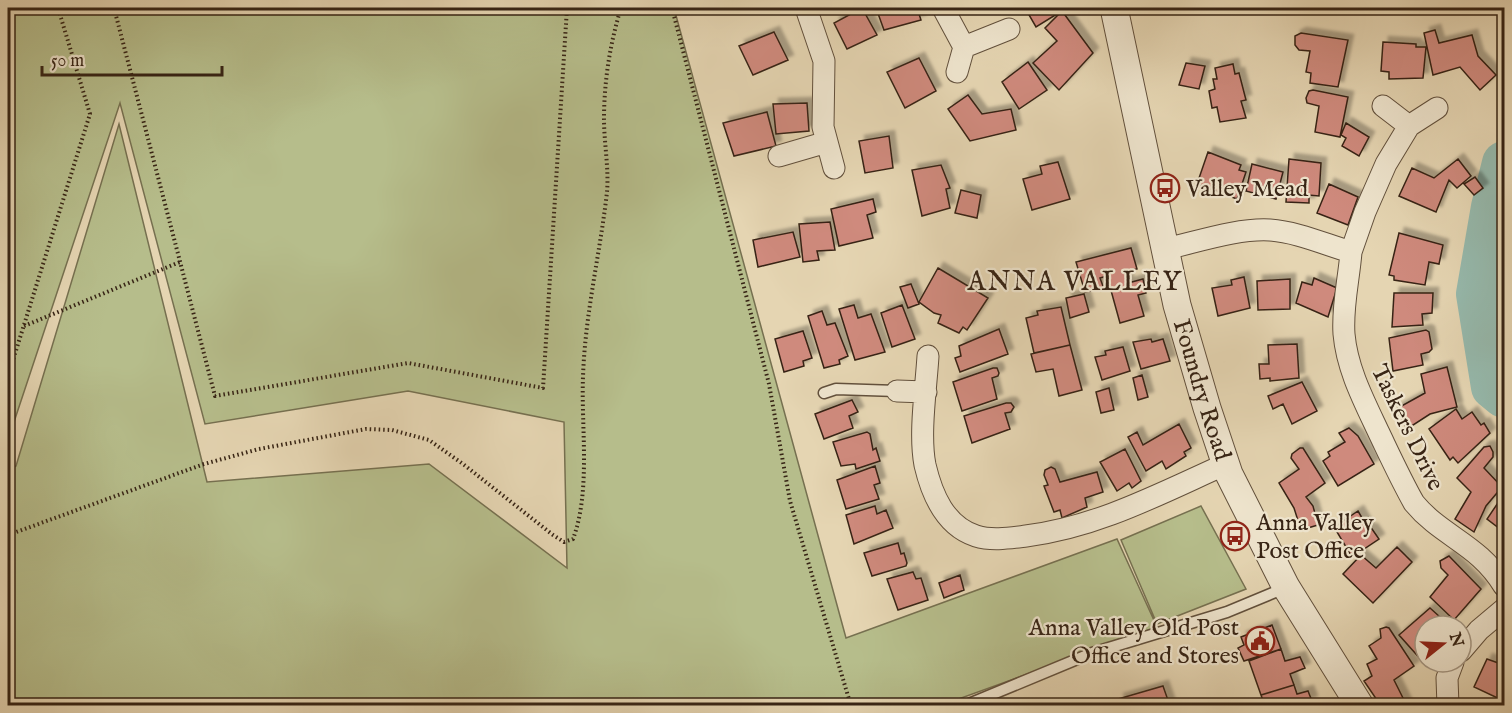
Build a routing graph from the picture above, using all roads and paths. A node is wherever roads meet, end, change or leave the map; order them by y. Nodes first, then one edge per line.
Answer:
1 (58, 8) edge
2 (114, 8) edge
3 (567, 8) edge
4 (621, 8) edge
5 (672, 8) edge
6 (806, 8) edge
7 (943, 8) edge
8 (1113, 8) edge
9 (1009, 29) dead end
10 (964, 47) junction
11 (957, 72) dead end
12 (1383, 106) dead end
13 (1437, 108) dead end
14 (1409, 126) junction
15 (827, 142) junction
16 (779, 156) dead end
17 (834, 168) dead end
18 (1165, 249) junction
19 (1351, 252) junction
20 (180, 262) junction
21 (23, 327) junction
22 (928, 356) dead end
23 (8, 376) edge
24 (897, 391) joint
25 (926, 392) junction
26 (824, 393) dead end
27 (1226, 464) junction
28 (8, 535) edge
29 (1504, 586) edge
30 (1286, 587) junction
31 (1504, 609) edge
32 (1473, 637) edge
33 (1448, 674) edge
34 (1443, 702) edge
35 (851, 705) edge
36 (964, 705) edge
37 (1360, 705) edge

1 - 21 path
2 - 20 path
3 - 20 path
4 - 28 path
5 - 35 path
6 - 15 street
7 - 10 street
8 - 18 street, Foundry Road
9 - 10 street
10 - 11 street
12 - 14 street
13 - 14 street, Taskers Drive
14 - 19 street, Taskers Drive
15 - 16 street
15 - 17 street
18 - 19 street
18 - 27 street, Foundry Road
19 - 29 street, Taskers Drive
20 - 21 path
21 - 23 path
22 - 25 street
24 - 25 street
24 - 26 lane
25 - 27 street
27 - 30 street, Foundry Road
30 - 36 lane
30 - 37 street, Foundry Road
31 - 32 street
33 - 34 street

